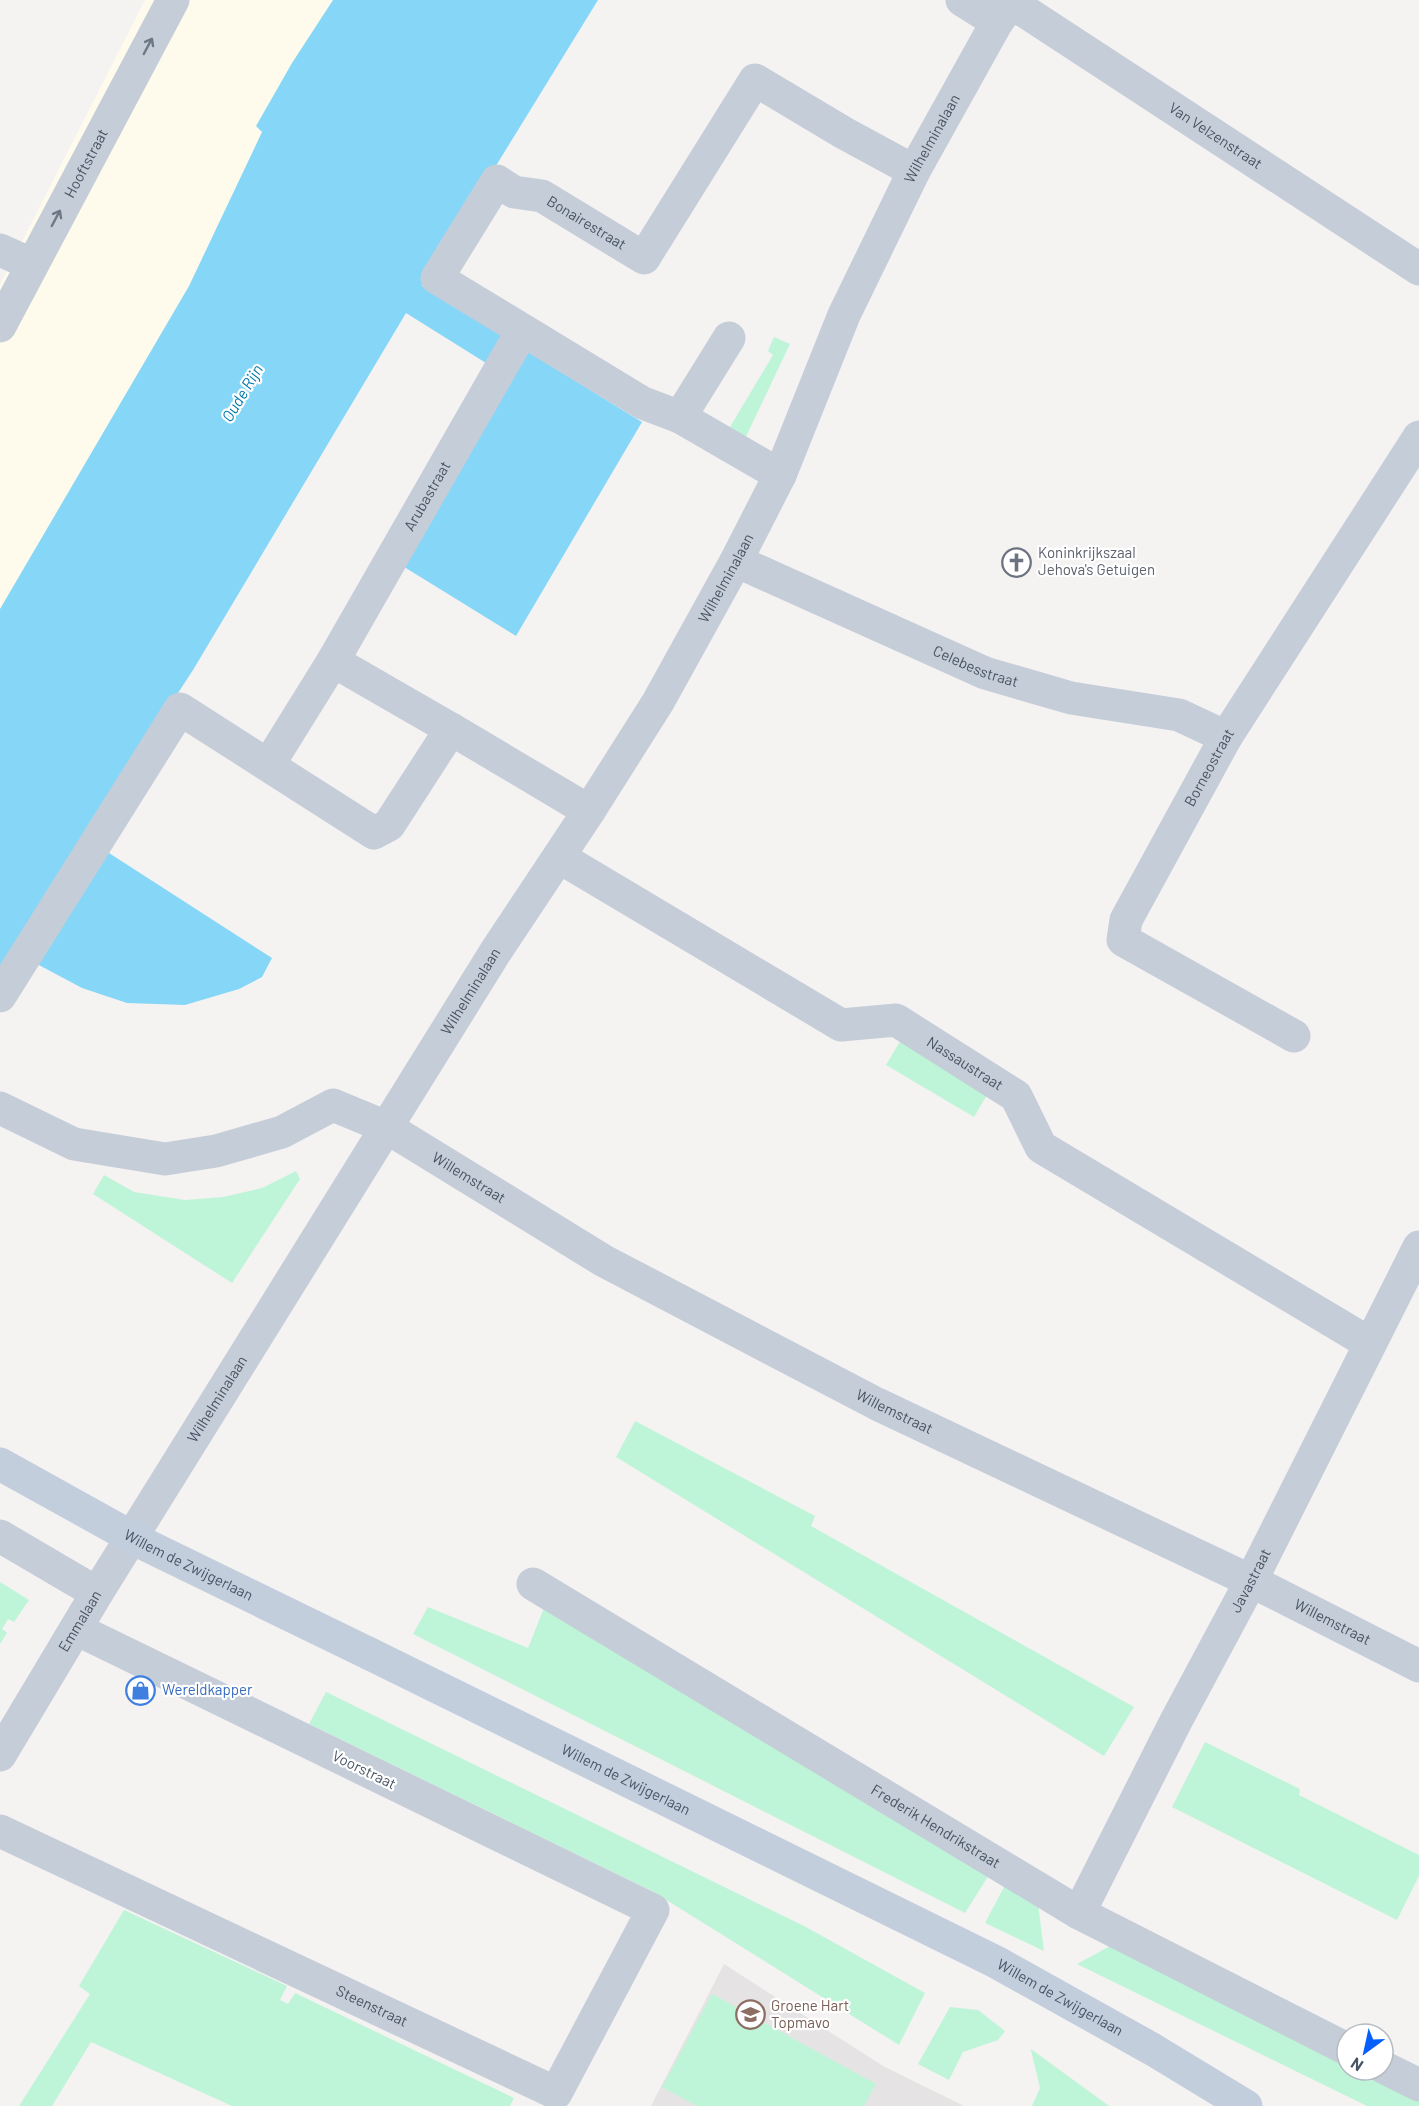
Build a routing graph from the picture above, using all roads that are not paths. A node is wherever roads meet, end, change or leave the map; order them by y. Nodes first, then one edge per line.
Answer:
1 (173, 0) edge
2 (962, 0) edge
3 (1007, 9) edge
4 (914, 171) junction
5 (0, 250) edge
6 (31, 264) junction
7 (1419, 268) edge
8 (0, 326) edge
9 (522, 331) junction
10 (729, 338) dead end
11 (680, 417) junction
12 (1419, 437) edge
13 (780, 475) junction
14 (736, 561) junction
15 (333, 661) junction
16 (452, 729) junction
17 (1226, 737) junction
18 (269, 764) junction
19 (590, 811) junction
20 (559, 857) junction
21 (0, 996) edge
22 (1294, 1036) dead end
23 (0, 1108) edge
24 (386, 1127) junction
25 (1419, 1247) edge
26 (1369, 1343) junction
27 (0, 1464) edge
28 (162, 1488) joint
29 (0, 1536) edge
30 (1251, 1581) junction
31 (533, 1584) dead end
32 (97, 1593) junction
33 (76, 1629) junction
34 (1419, 1666) edge
35 (0, 1755) edge
36 (0, 1831) edge
37 (653, 1910) joint
38 (1079, 1913) junction
39 (1335, 2043) edge
40 (1395, 2073) edge
41 (1419, 2085) edge
42 (1246, 2106) edge

6 -> 1 street, Hooftstraat
2 - 3 street, Van Velzenstraat
3 - 4 street, Wilhelminalaan
3 - 7 street, Van Velzenstraat
4 - 9 street, Bonairestraat
4 - 13 street, Wilhelminalaan
5 - 6 street
6 - 8 street, Hooftstraat
9 - 11 street, Bonairestraat
9 - 15 street, Arubastraat
10 - 11 street
11 - 13 street, Bonairestraat
12 - 17 street, Borneostraat
13 - 14 street, Wilhelminalaan
14 - 17 street, Celebesstraat
14 - 19 street, Wilhelminalaan
15 - 16 street
15 - 18 street, Arubastraat
16 - 18 street
16 - 19 street
17 - 22 street, Borneostraat
18 - 21 street
19 - 20 street, Wilhelminalaan
20 - 24 street, Wilhelminalaan
20 - 26 street, Nassaustraat
23 - 24 street
24 - 28 street, Wilhelminalaan
24 - 30 street, Willemstraat
25 - 26 street, Javastraat
26 - 30 street, Javastraat
27 - 42 street, Willem de Zwijgerlaan, bridge
28 - 32 street, Emmalaan
29 - 32 street
30 - 34 street, Willemstraat
30 - 38 street, Javastraat
31 - 38 street, Frederik Hendrikstraat
32 - 33 street, Emmalaan
33 - 35 street, Emmalaan
33 - 37 street, Voorstraat
36 - 37 street, Steenstraat
38 - 39 street, Frederik Hendrikstraat
40 - 41 street

